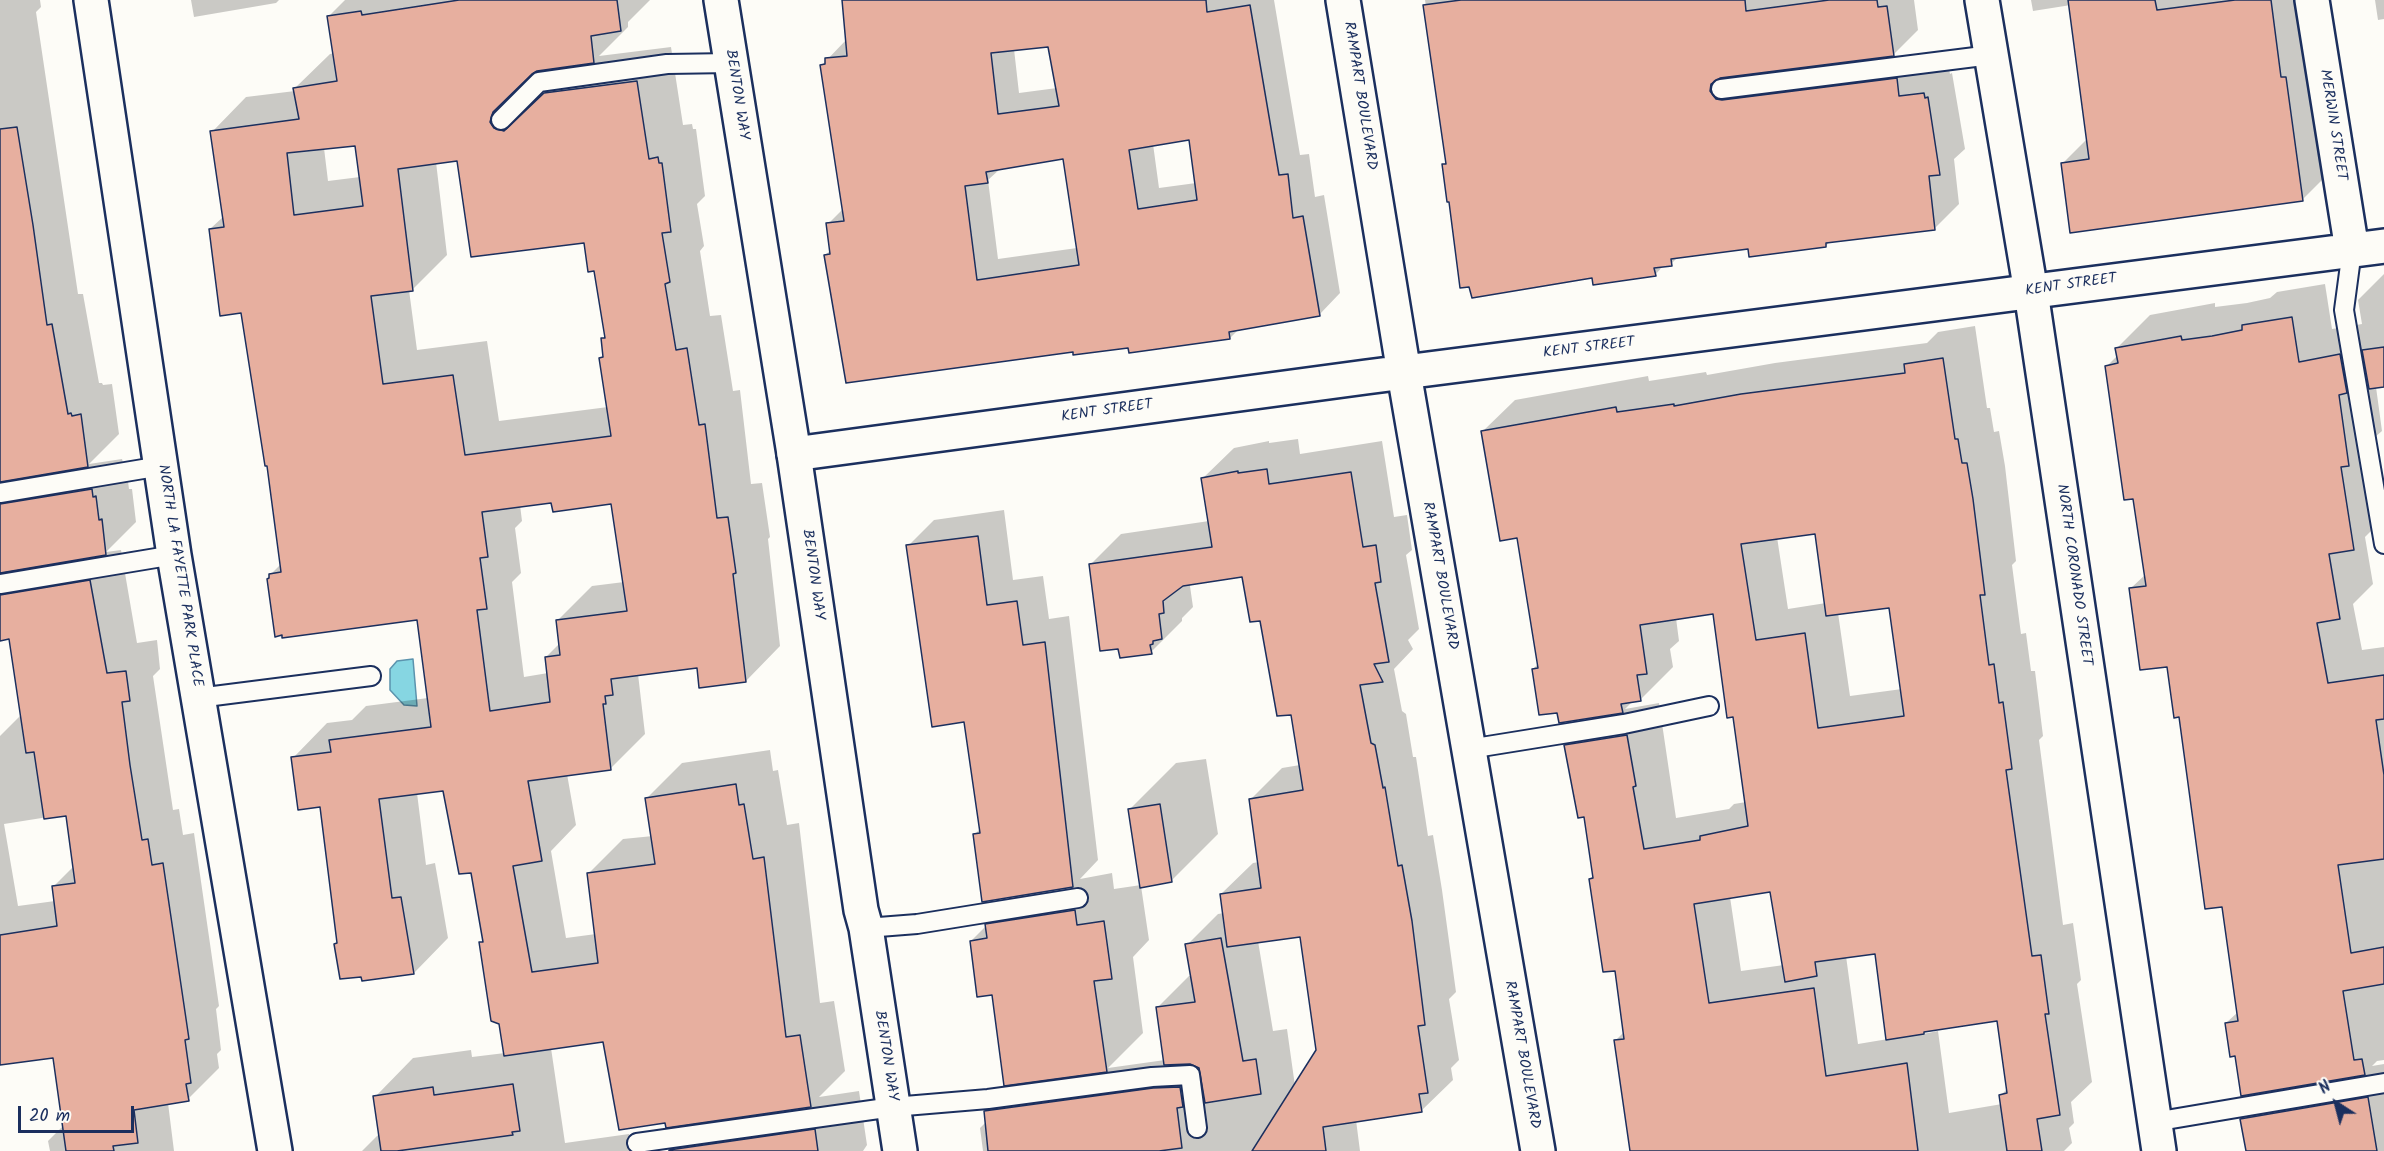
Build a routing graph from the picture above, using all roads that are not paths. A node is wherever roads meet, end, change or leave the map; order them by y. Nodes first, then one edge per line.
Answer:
1 (91, 0) edge
2 (721, 0) edge
3 (1343, 0) edge
4 (1982, 0) edge
5 (2312, 0) edge
6 (1991, 55) junction
7 (731, 63) junction
8 (1721, 89) dead end
9 (501, 120) dead end
10 (2368, 248) edge
11 (2031, 292) junction
12 (1404, 373) junction
13 (794, 454) junction
14 (161, 465) junction
15 (0, 492) edge
16 (2384, 544) edge
17 (174, 555) junction
18 (0, 584) edge
19 (371, 676) dead end
20 (198, 698) junction
21 (1709, 706) dead end
22 (1469, 749) junction
23 (1078, 898) dead end
24 (866, 928) junction
25 (2384, 1083) edge
26 (893, 1107) junction
27 (1197, 1128) dead end
28 (2156, 1137) edge
29 (637, 1143) dead end
30 (275, 1151) edge
31 (900, 1151) edge
32 (1538, 1151) edge

1 - 14 street, NORTH LA FAYETTE PARK PLACE
2 - 7 street, BENTON WAY
3 - 12 street, RAMPART BOULEVARD
4 - 6 street, NORTH CORONADO STREET
5 - 10 street, MERWIN STREET
6 - 8 lane
6 - 11 street, NORTH CORONADO STREET
7 - 9 lane
7 - 13 street, BENTON WAY
10 - 11 street, KENT STREET
10 - 16 lane
11 - 12 street, KENT STREET
11 - 28 street, NORTH CORONADO STREET
12 - 13 street, KENT STREET
12 - 22 street, RAMPART BOULEVARD
13 - 24 street, BENTON WAY
14 - 15 lane
14 - 17 street, NORTH LA FAYETTE PARK PLACE
17 - 18 lane
17 - 20 street, NORTH LA FAYETTE PARK PLACE
19 - 20 lane
20 - 30 street, NORTH LA FAYETTE PARK PLACE
21 - 22 lane
22 - 32 street, RAMPART BOULEVARD
23 - 24 lane
24 - 26 street, BENTON WAY
25 - 28 lane
26 - 27 lane
26 - 29 lane
26 - 31 street, BENTON WAY

